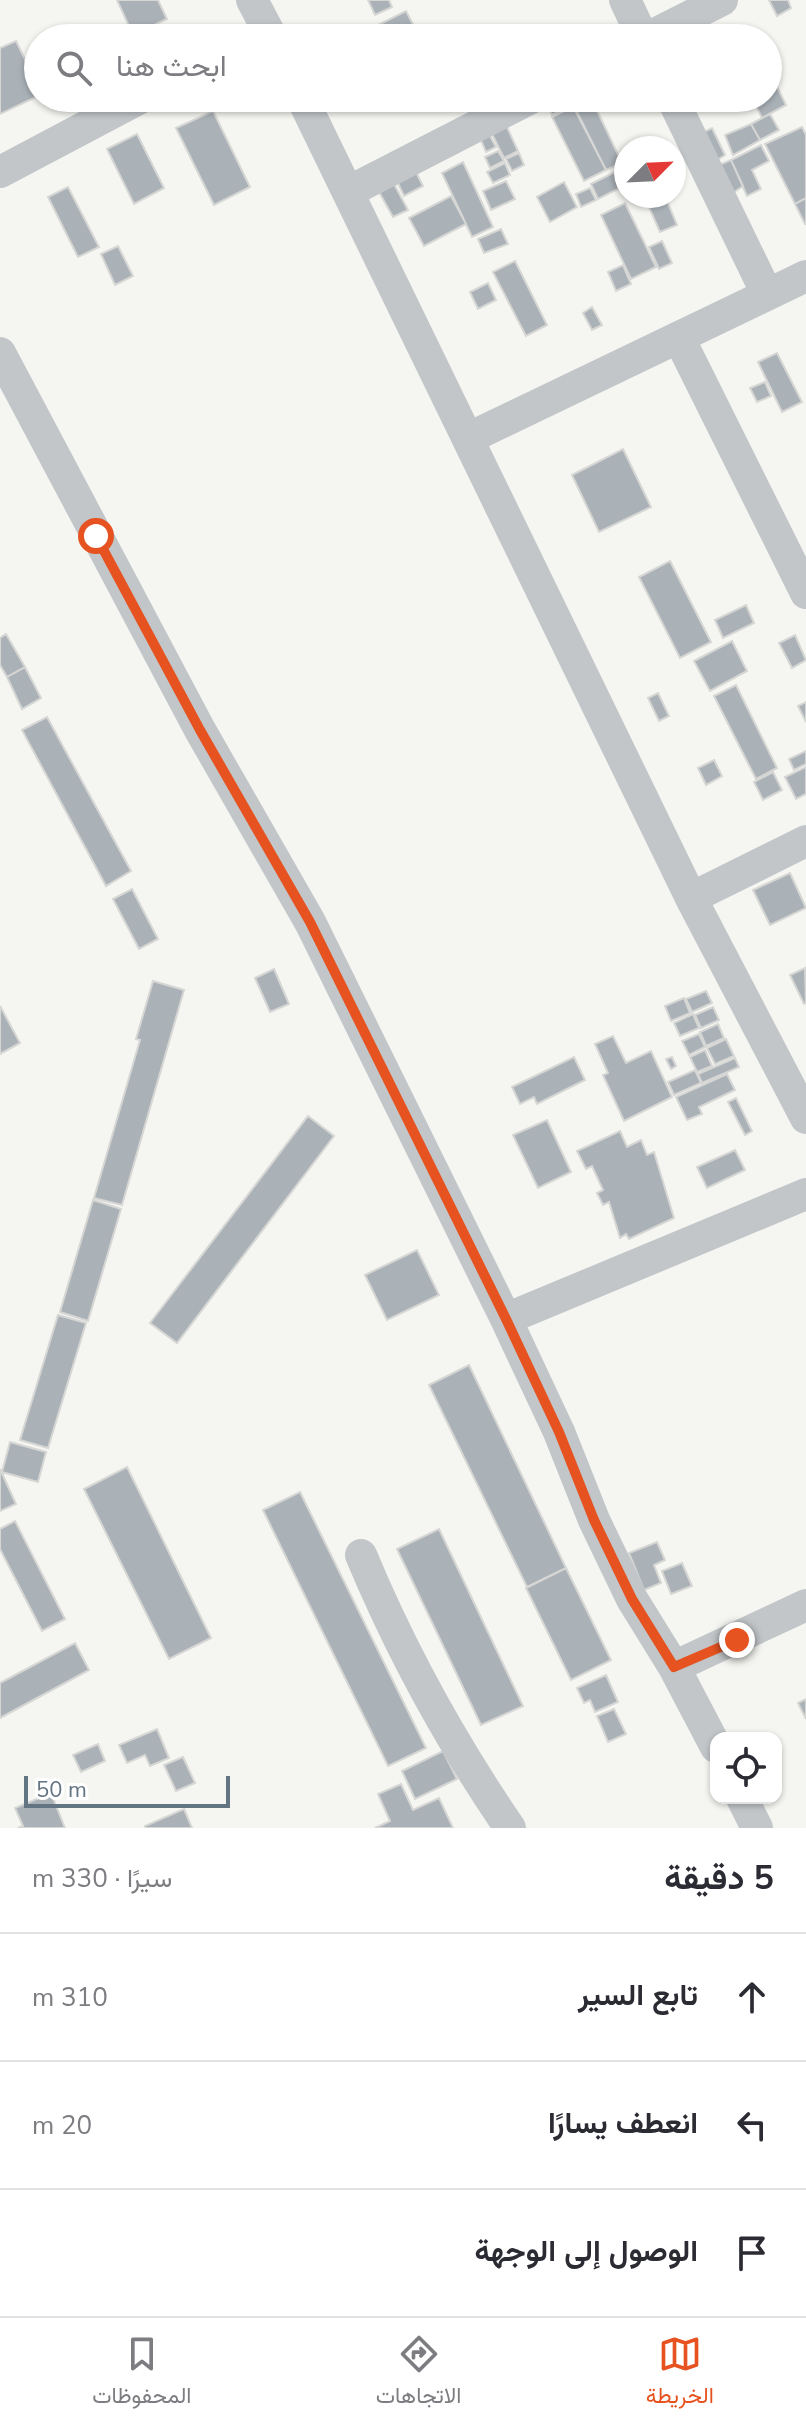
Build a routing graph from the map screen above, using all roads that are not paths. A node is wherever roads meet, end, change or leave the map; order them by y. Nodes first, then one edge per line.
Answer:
1 (252, 0) edge
2 (625, 0) edge
3 (722, 0) edge
4 (261, 24) edge
5 (638, 24) edge
6 (673, 24) edge
7 (114, 112) edge
8 (309, 112) edge
9 (504, 112) edge
10 (679, 112) edge
11 (0, 172) edge
12 (348, 192) junction
13 (806, 276) edge
14 (767, 294) junction
15 (679, 338) junction
16 (0, 353) edge
17 (469, 438) junction
18 (806, 593) edge
19 (806, 841) edge
20 (691, 898) junction
21 (806, 1118) edge
22 (806, 1194) edge
23 (506, 1319) junction
24 (361, 1555) dead end
25 (806, 1605) edge
26 (674, 1667) junction
27 (710, 1736) edge
28 (745, 1804) edge
29 (510, 1828) edge
30 (757, 1828) edge

1 - 4 street
2 - 5 street
3 - 6 street
7 - 11 street
8 - 12 street
9 - 12 street
10 - 14 street
12 - 17 street
13 - 14 street
14 - 15 street
15 - 17 street
15 - 18 street
16 - 23 street
17 - 20 street
19 - 20 street
20 - 21 street
22 - 23 street
23 - 26 street
24 - 29 street
25 - 26 street
26 - 27 street
28 - 30 street

